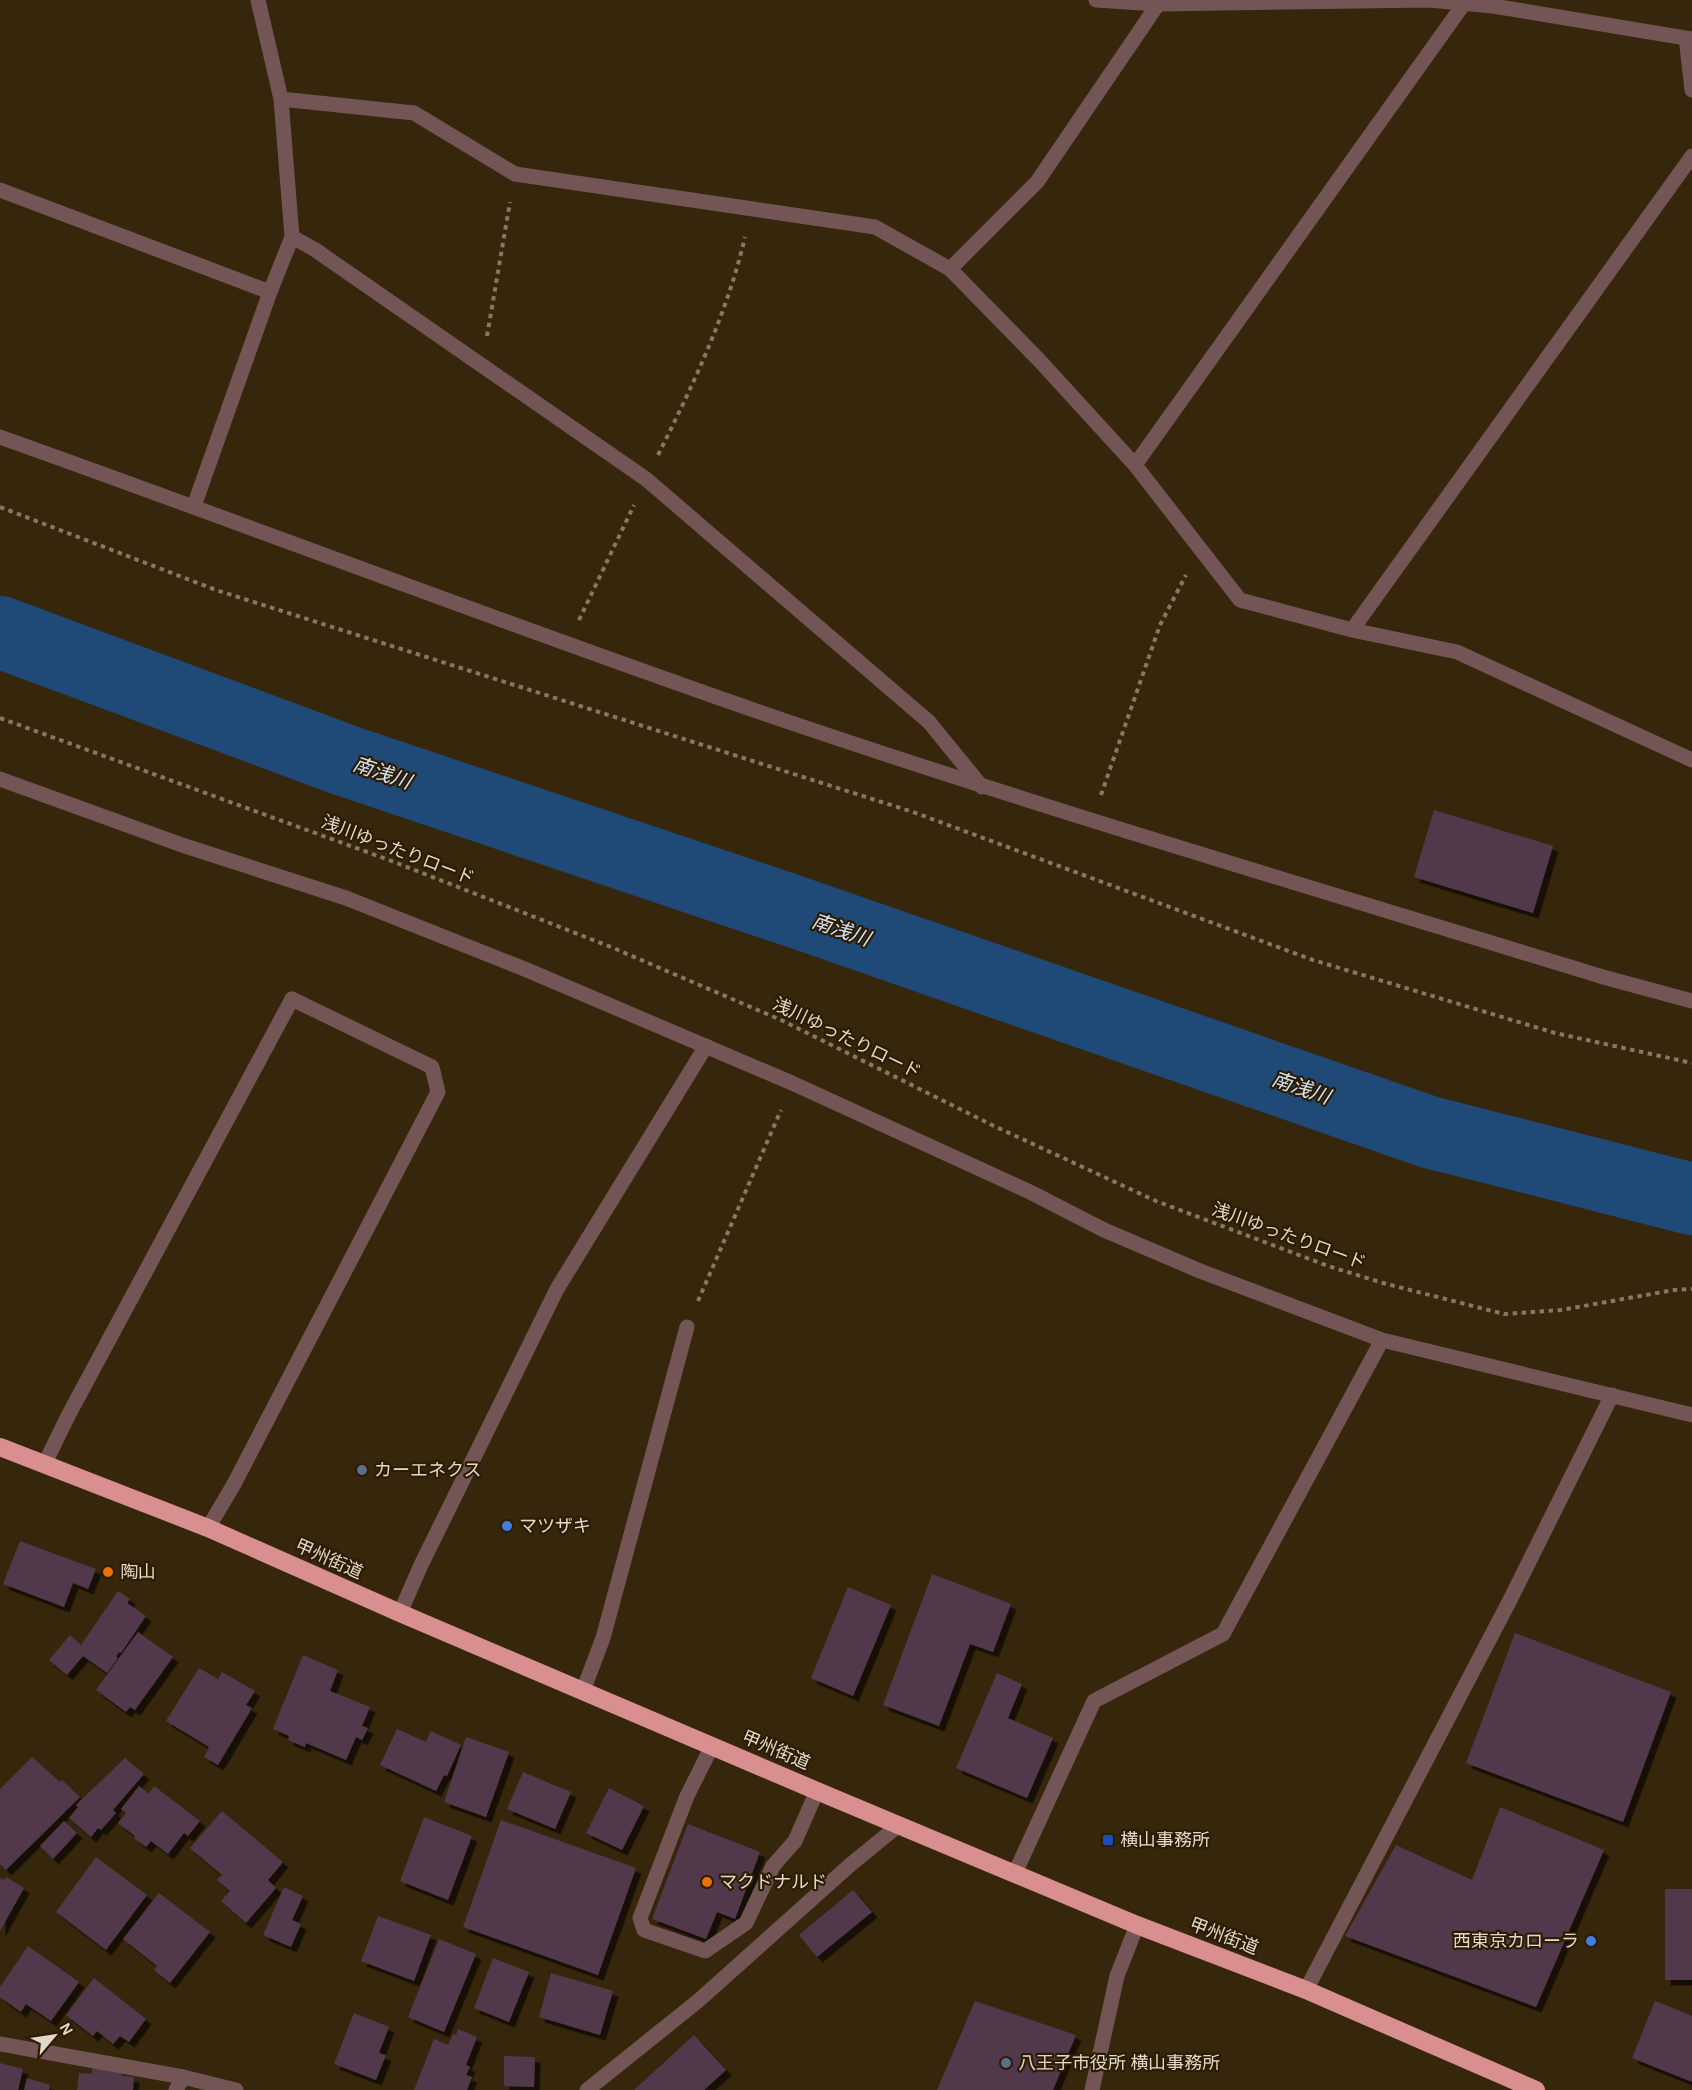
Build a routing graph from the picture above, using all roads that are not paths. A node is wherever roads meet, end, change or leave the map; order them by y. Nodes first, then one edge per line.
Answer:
1 (258, 0) edge
2 (1096, 0) edge
3 (1158, 4) junction
4 (1462, 5) junction
5 (1689, 39) edge
6 (1692, 90) edge
7 (281, 99) junction
8 (1692, 156) edge
9 (0, 190) edge
10 (292, 237) junction
11 (950, 269) junction
12 (270, 292) junction
13 (0, 437) edge
14 (1135, 465) junction
15 (194, 506) junction
16 (1352, 630) junction
17 (1692, 760) edge
18 (0, 779) edge
19 (982, 787) junction
20 (1692, 1001) edge
21 (706, 1046) junction
22 (687, 1327) road end
23 (1382, 1340) junction
24 (1611, 1395) junction
25 (1692, 1415) edge
26 (0, 1447) edge
27 (44, 1465) junction
28 (208, 1528) junction
29 (400, 1613) junction
30 (583, 1691) junction
31 (712, 1746) junction
32 (817, 1791) junction
33 (899, 1826) junction
34 (1016, 1873) junction
35 (1137, 1925) junction
36 (1306, 1990) junction
37 (0, 2044) edge
38 (179, 2084) edge
39 (236, 2090) edge
40 (587, 2090) edge
41 (1092, 2090) edge
42 (1536, 2090) edge

1 - 7 street
2 - 3 street
3 - 4 street
3 - 11 street
4 - 5 street
4 - 14 street
5 - 6 street
7 - 10 street
7 - 11 street
8 - 16 street
9 - 12 street
10 - 12 street
10 - 19 street
11 - 14 street
12 - 15 street
13 - 15 street
14 - 16 street
15 - 19 street
16 - 17 street
18 - 21 street
19 - 20 street
21 - 23 street
21 - 29 street
22 - 30 street
23 - 24 street
23 - 34 street
24 - 25 street
24 - 36 street
26 - 27 highway, 甲州街道
27 - 28 highway, 甲州街道
27 - 28 street
28 - 29 highway, 甲州街道
29 - 30 highway, 甲州街道
30 - 31 highway, 甲州街道
31 - 32 highway, 甲州街道
31 - 32 street
32 - 33 highway, 甲州街道
33 - 34 highway, 甲州街道
33 - 40 street
34 - 35 highway, 甲州街道
35 - 36 highway, 甲州街道
35 - 41 street
36 - 42 highway, 甲州街道
37 - 38 street
38 - 39 street

